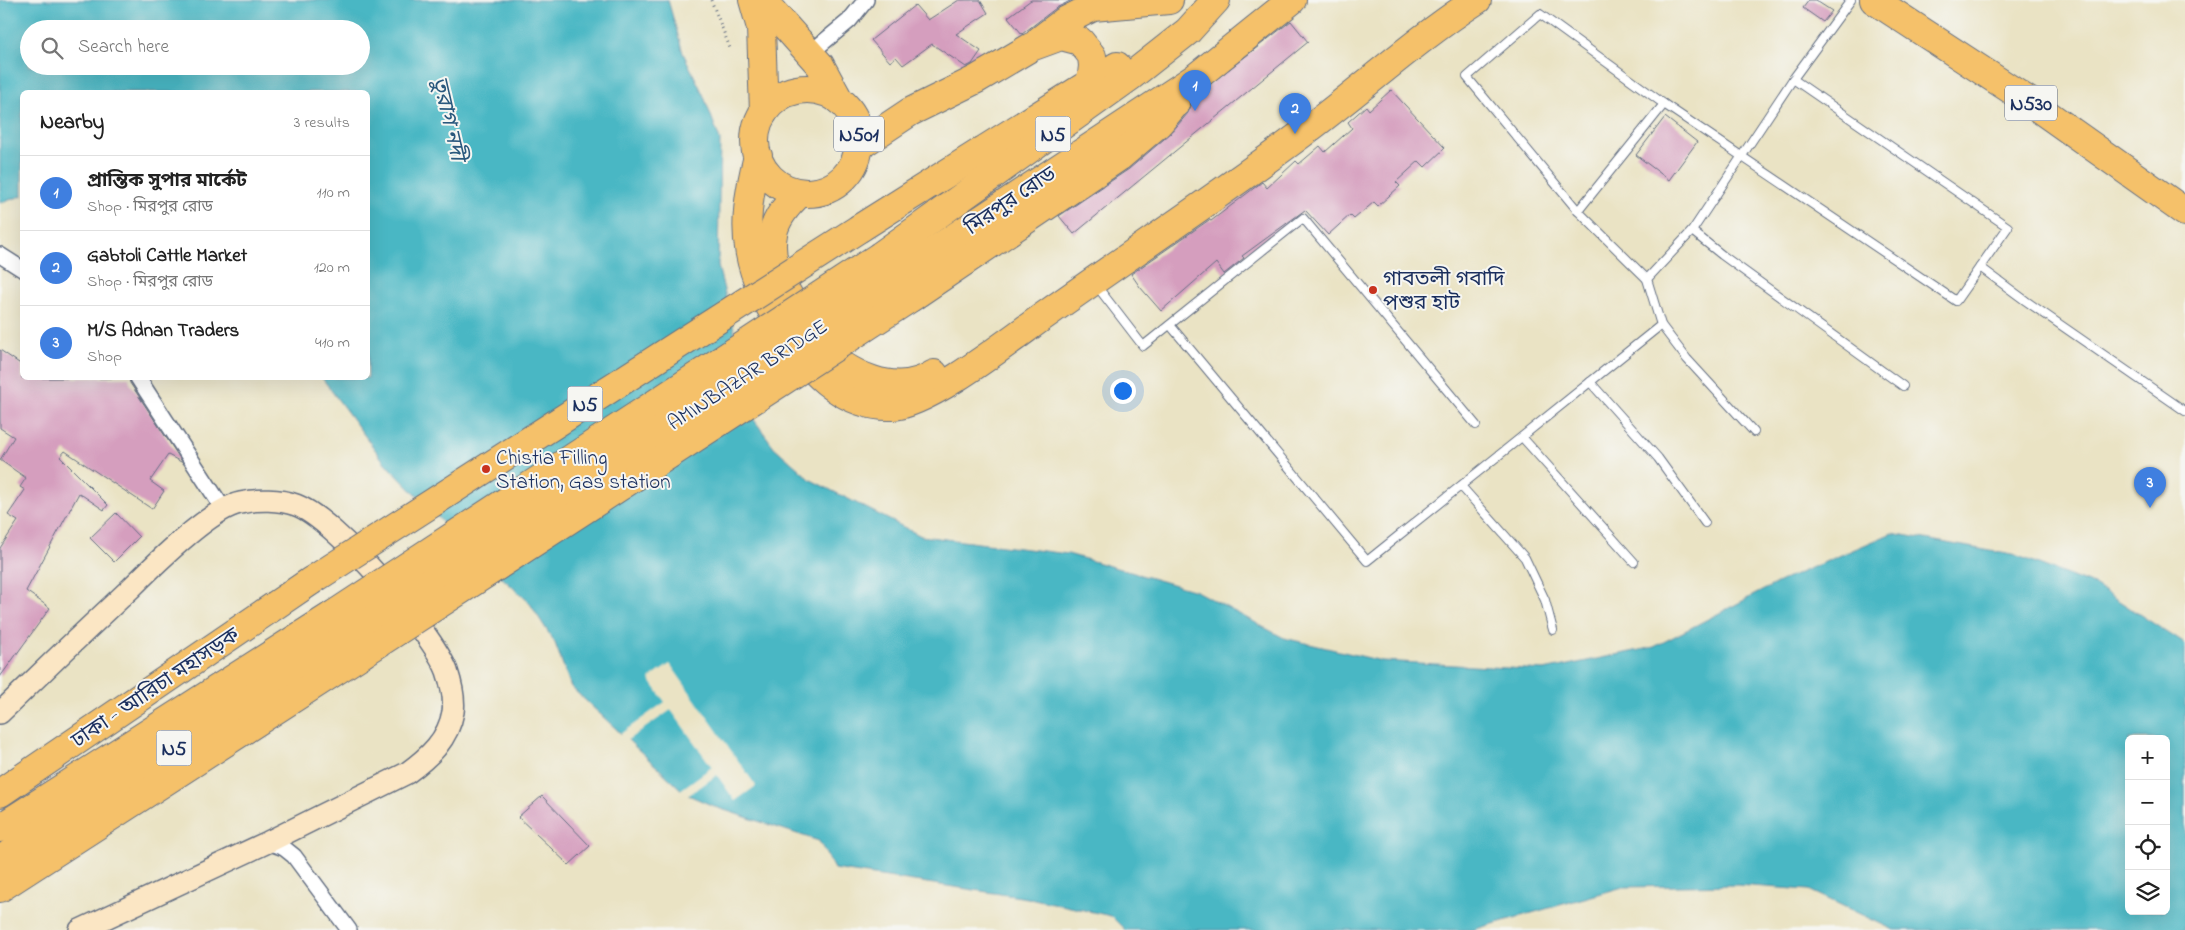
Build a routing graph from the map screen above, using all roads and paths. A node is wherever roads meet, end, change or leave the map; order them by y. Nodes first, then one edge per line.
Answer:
1 (711, 0) edge
2 (753, 0) edge
3 (762, 0) edge
4 (866, 0) edge
5 (1169, 0) edge
6 (1207, 0) edge
7 (1216, 0) edge
8 (1292, 0) edge
9 (1449, 0) edge
10 (1477, 0) edge
11 (1851, 0) edge
12 (1874, 0) edge
13 (1091, 4) edge
14 (1031, 47) junction
15 (730, 48) dead end
16 (809, 54) junction
17 (1793, 79) junction
18 (1091, 83) junction
19 (844, 104) junction
20 (1664, 104) junction
21 (764, 112) junction
22 (910, 112) junction
23 (1074, 119) junction
24 (859, 146) junction
25 (758, 156) junction
26 (1742, 156) junction
27 (800, 193) junction
28 (1578, 211) junction
29 (2185, 212) edge
30 (1692, 231) junction
31 (0, 255) edge
32 (1980, 267) junction
33 (20, 268) edge
34 (896, 276) junction
35 (1647, 279) junction
36 (1093, 281) junction
37 (1170, 325) junction
38 (1661, 325) junction
39 (139, 380) edge
40 (1590, 382) junction
41 (1904, 386) dead end
42 (2185, 411) edge
43 (1476, 425) dead end
44 (1754, 432) dead end
45 (1522, 436) junction
46 (1461, 486) junction
47 (224, 510) junction
48 (1705, 523) dead end
49 (1634, 562) dead end
50 (1553, 630) dead end
51 (348, 635) junction
52 (0, 714) edge
53 (0, 793) edge
54 (0, 828) edge
55 (268, 842) junction
56 (0, 860) edge
57 (0, 888) edge
58 (80, 930) edge
59 (349, 930) edge

1 - 15 path
2 - 21 highway
3 - 16 highway, N501
4 - 16 street
5 - 13 highway, N501
6 - 18 highway
7 - 23 highway, N5
8 - 34 highway, মিরপুর রোড
9 - 27 highway
10 - 36 highway
11 - 17 lane
12 - 29 highway, N530
13 - 14 highway, N501
14 - 18 highway, N501
14 - 22 highway, N501
16 - 19 highway, N501
17 - 26 lane
17 - 32 lane
18 - 23 highway, N501
18 - 53 highway, ঢাকা - আরিচা মহাসড়ক / N5, bridge
19 - 21 highway, N501
19 - 22 highway
19 - 24 highway, N501
20 - 26 lane
20 - 28 lane
20 - 28 lane
21 - 25 highway
22 - 24 highway, N501
23 - 34 highway, N5
24 - 27 highway, N501
25 - 27 highway
25 - 36 highway
26 - 30 lane
26 - 32 lane
28 - 35 lane
30 - 35 lane
30 - 41 lane
31 - 33 street
32 - 42 lane
34 - 51 highway, AMINBAZAR BRIDGE / N5, bridge
35 - 38 lane
36 - 37 lane
37 - 43 lane
37 - 46 lane
38 - 40 lane
38 - 44 lane
39 - 47 street
40 - 45 lane
40 - 48 lane
45 - 46 lane
45 - 49 lane
46 - 50 lane
47 - 52 street
47 - 55 street
51 - 54 highway, ঢাকা - আরিচা মহাসড়ক / N5
51 - 56 highway, N5
51 - 57 highway
55 - 58 street
55 - 59 street

